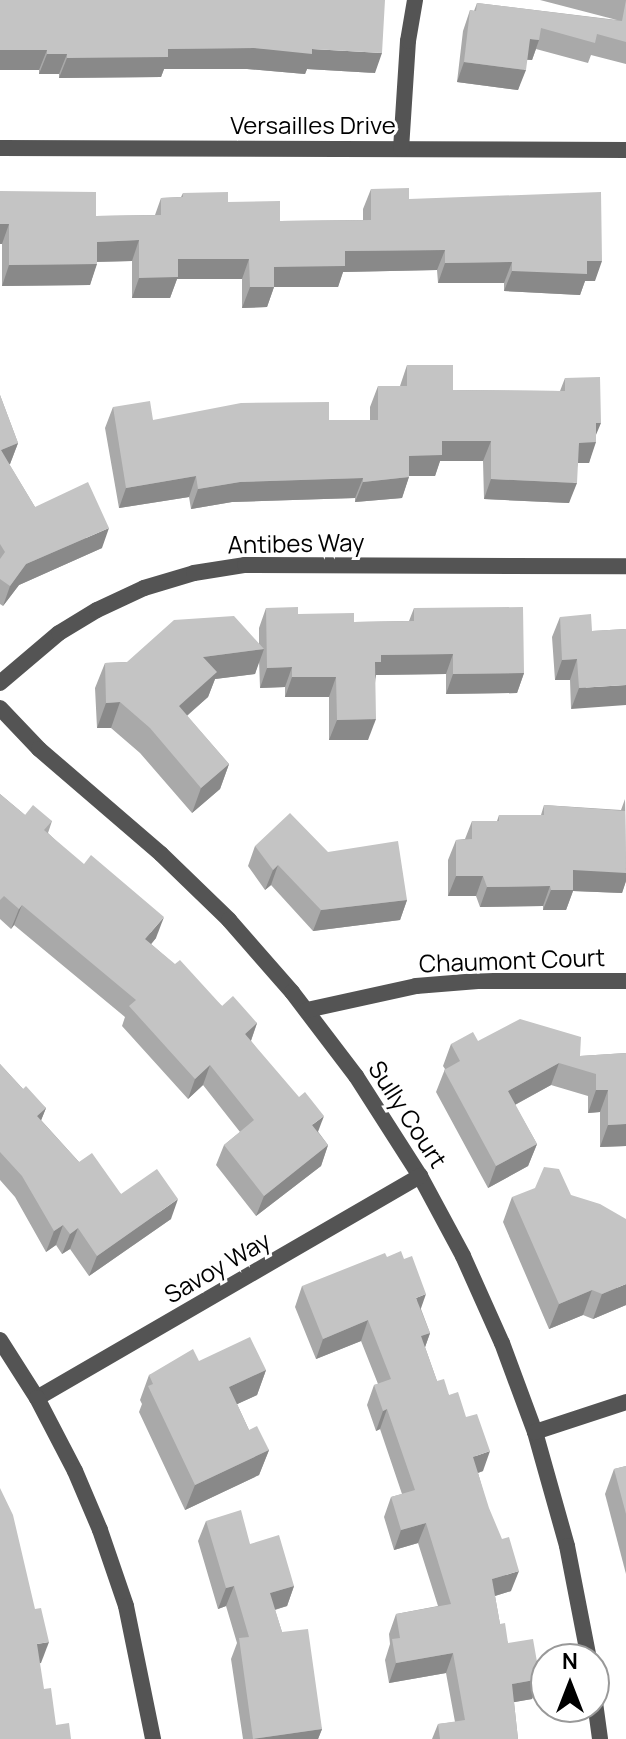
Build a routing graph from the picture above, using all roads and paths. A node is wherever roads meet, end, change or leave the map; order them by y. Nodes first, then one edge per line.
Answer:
1 (415, 0) edge
2 (0, 148) edge
3 (401, 149) junction
4 (626, 150) edge
5 (626, 566) edge
6 (0, 683) edge
7 (0, 708) edge
8 (626, 981) edge
9 (307, 1010) junction
10 (420, 1176) junction
11 (0, 1340) edge
12 (37, 1398) junction
13 (626, 1402) edge
14 (535, 1432) junction
15 (586, 1643) edge
16 (153, 1739) edge

1 - 3 street
2 - 3 street, Versailles Drive
3 - 4 street, Versailles Drive
5 - 6 street, Antibes Way
7 - 9 street, Sully Court
8 - 9 street, Chaumont Court
9 - 10 street, Sully Court
10 - 12 street, Savoy Way
10 - 14 street, Sully Court
11 - 12 street
12 - 16 street
13 - 14 street
14 - 15 street, Sully Court

